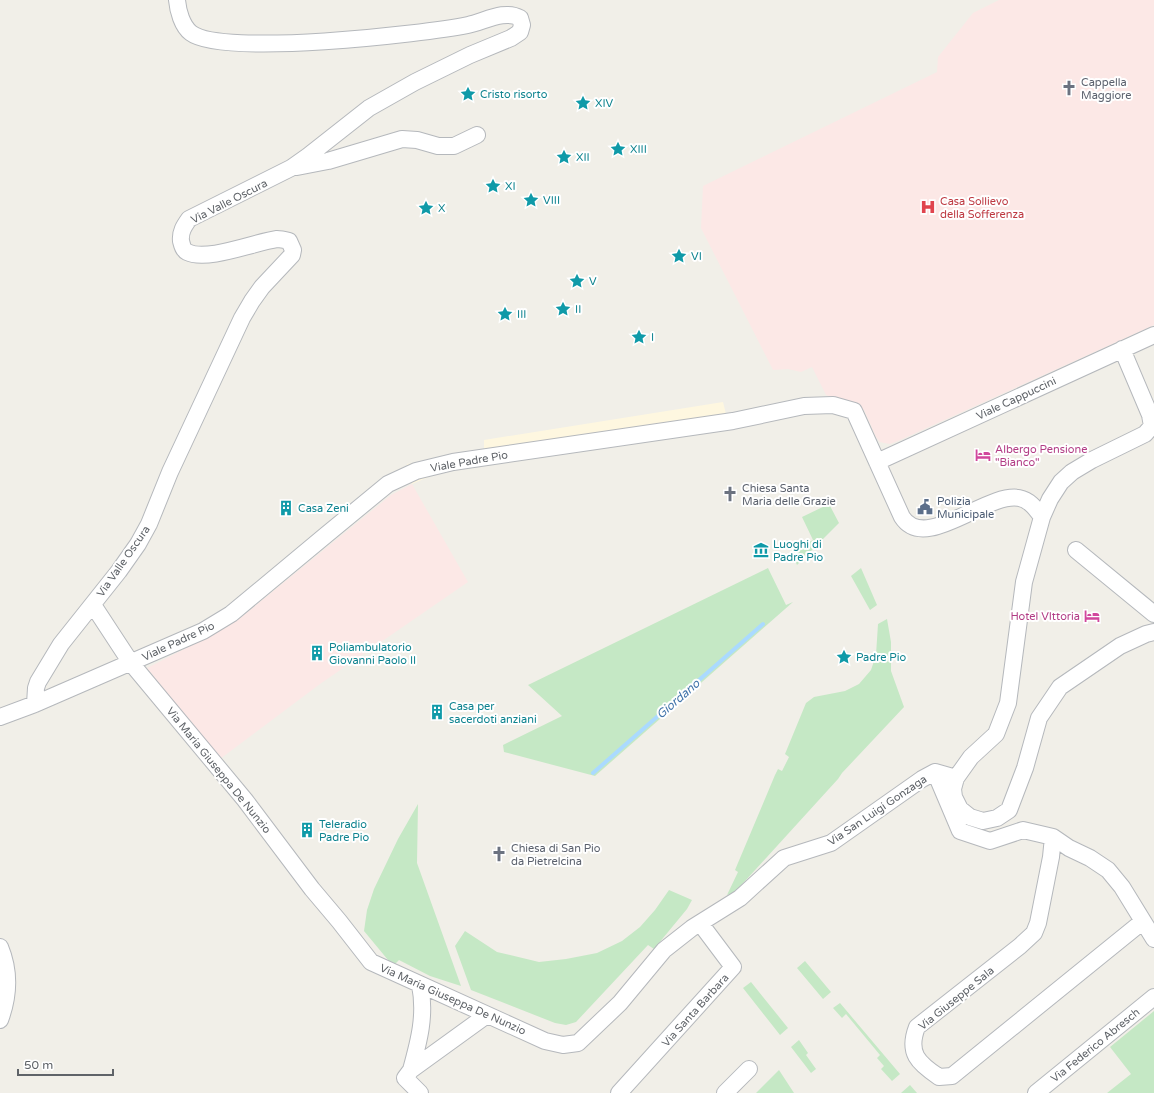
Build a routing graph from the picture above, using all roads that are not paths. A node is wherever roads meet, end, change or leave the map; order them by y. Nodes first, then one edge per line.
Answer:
1 (178, 0) edge
2 (478, 135) dead end
3 (291, 168) junction
4 (1154, 335) edge
5 (1122, 349) junction
6 (878, 462) junction
7 (1042, 517) junction
8 (1076, 550) dead end
9 (93, 605) junction
10 (1154, 614) edge
11 (1154, 632) edge
12 (131, 663) junction
13 (35, 704) junction
14 (0, 717) edge
15 (935, 772) junction
16 (956, 778) junction
17 (1053, 837) junction
18 (700, 923) junction
19 (1150, 930) edge
20 (0, 947) edge
21 (420, 985) junction
22 (1154, 997) edge
23 (487, 1015) junction
24 (0, 1020) edge
25 (749, 1069) dead end
26 (408, 1074) junction
27 (420, 1093) edge
28 (620, 1093) edge
29 (725, 1093) edge
30 (1036, 1093) edge

1 - 3 street, Via Valle Oscura
2 - 3 street
3 - 9 street, Via Valle Oscura
4 - 5 street, Viale Cappuccini
5 - 6 street, Viale Cappuccini
5 - 7 street
6 - 7 street
6 - 12 street, Viale Padre Pio
7 - 16 street
8 - 10 street
9 - 12 street, Via Maria Giuseppa De Nunzio
9 - 13 street, Via Valle Oscura
11 - 16 street
12 - 13 street, Viale Padre Pio
12 - 21 street, Via Maria Giuseppa De Nunzio
13 - 14 street, Viale Padre Pio
15 - 16 street, Via San Luigi Gonzaga
15 - 17 street
15 - 18 street, Via San Luigi Gonzaga
17 - 19 street
17 - 19 street, Via Giuseppe Sala
18 - 23 street, Via Maria Giuseppa De Nunzio
18 - 28 street, Via Santa Barbara
20 - 24 street
21 - 23 street, Via Maria Giuseppa De Nunzio
21 - 26 street
22 - 30 street, Via Federico Abresch
23 - 26 street
25 - 29 street
26 - 27 street

